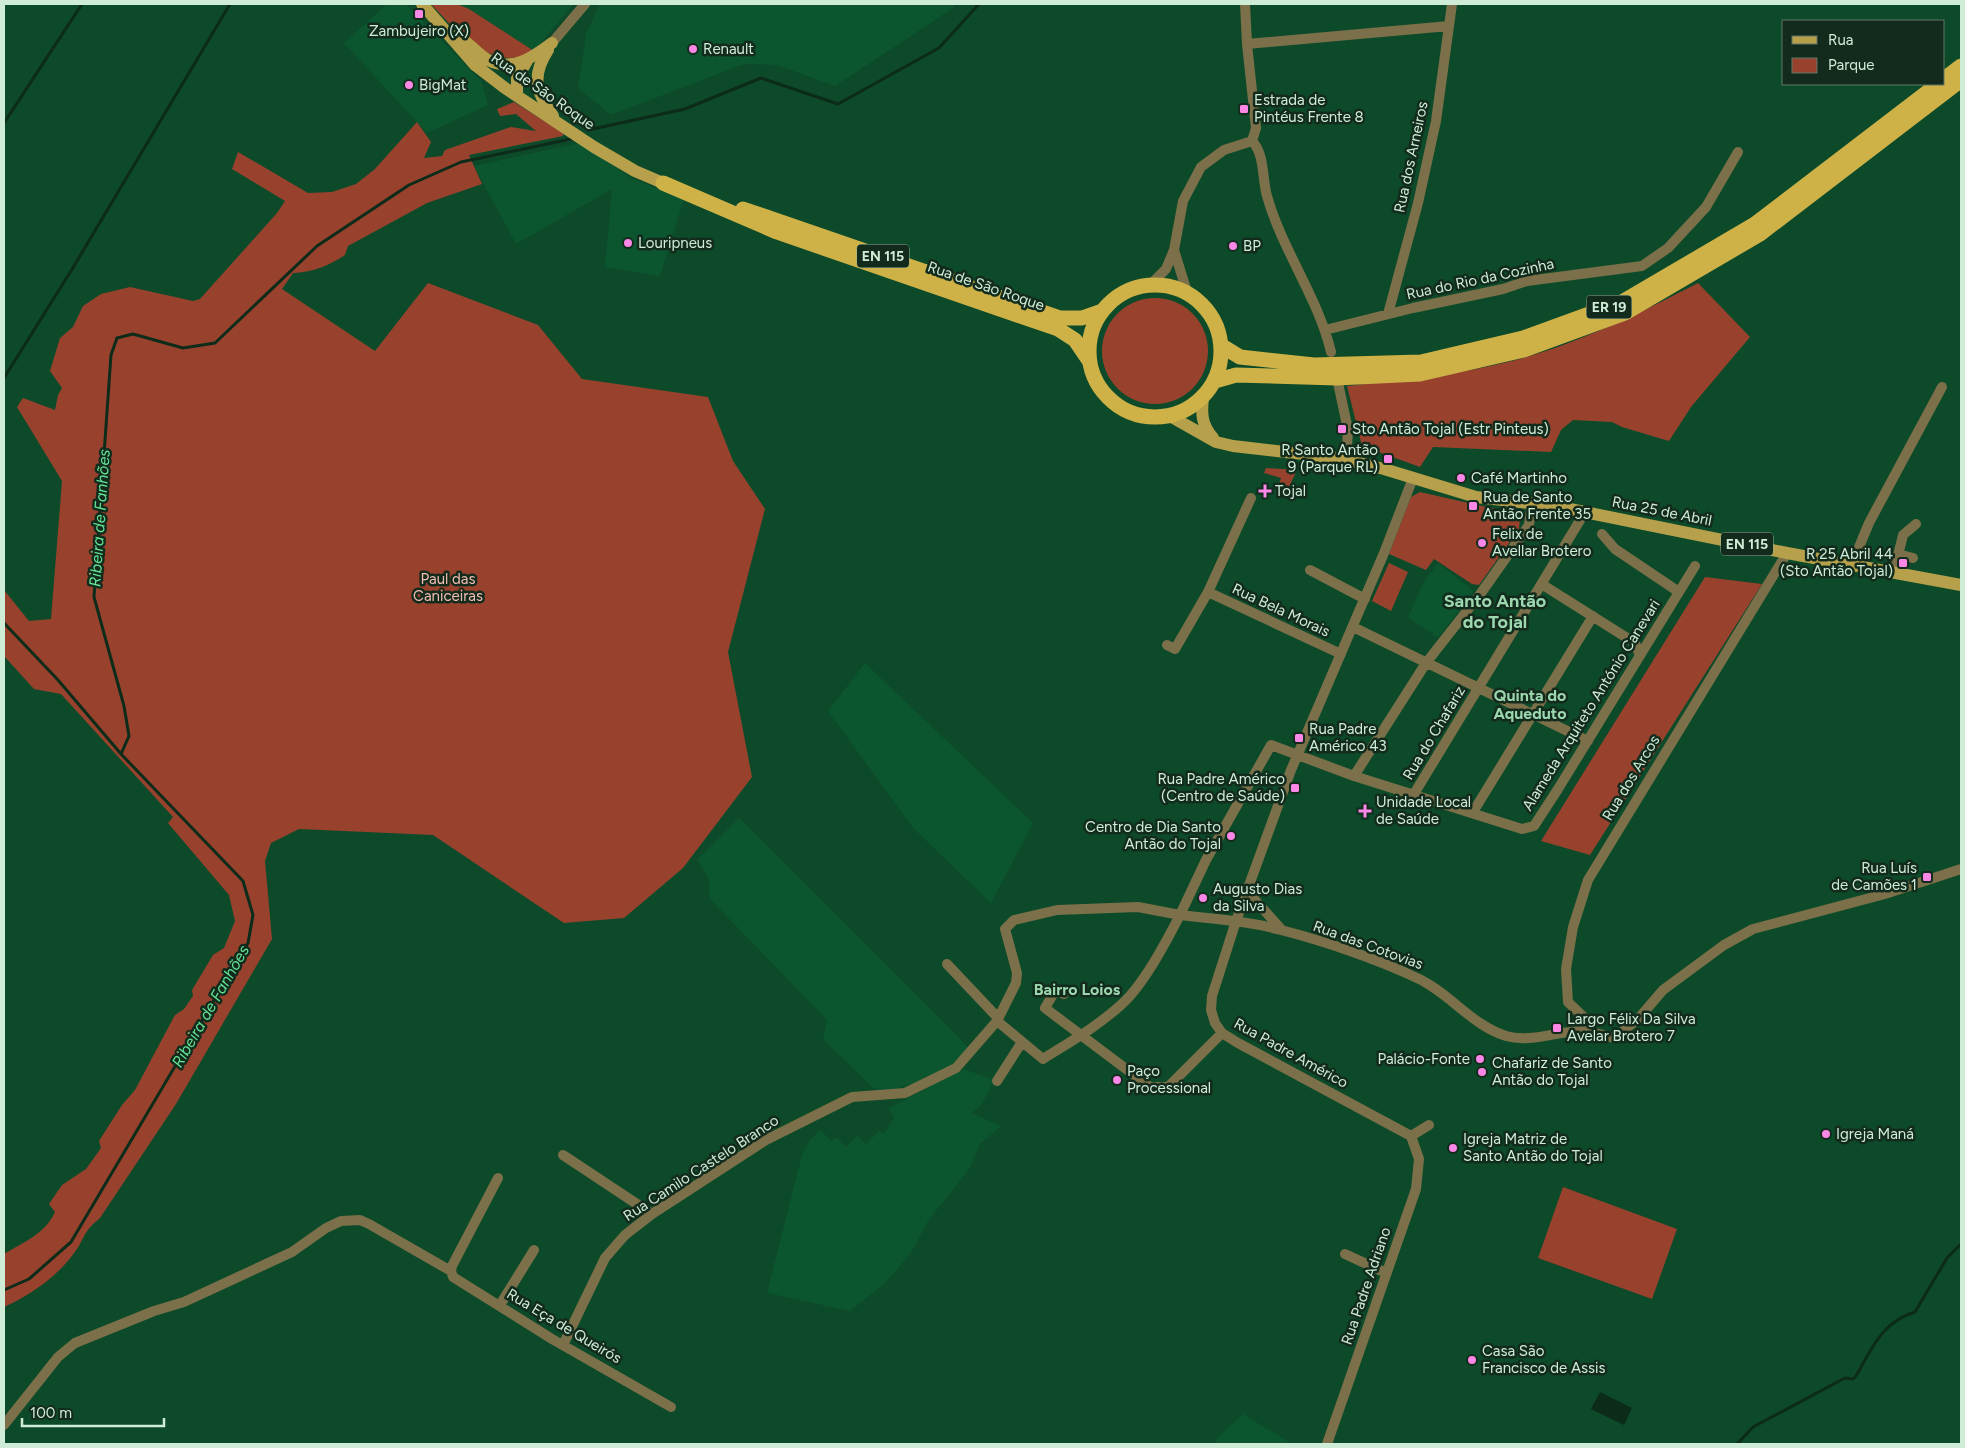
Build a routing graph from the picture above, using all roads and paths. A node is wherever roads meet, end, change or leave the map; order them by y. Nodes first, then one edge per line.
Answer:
1 (422, 4) edge
2 (585, 4) edge
3 (1245, 4) edge
4 (1452, 4) edge
5 (1449, 26) junction
6 (446, 31) junction
7 (552, 43) junction
8 (1247, 44) junction
9 (527, 61) junction
10 (1961, 66) edge
11 (1945, 78) edge
12 (1961, 80) edge
13 (1937, 85) edge
14 (517, 96) junction
15 (557, 122) junction
16 (1252, 141) junction
17 (1738, 152) dead end
18 (663, 183) junction
19 (1174, 250) junction
20 (1149, 286) junction
21 (1187, 292) junction
22 (1102, 311) junction
23 (1388, 314) junction
24 (1325, 330) junction
25 (1222, 346) junction
26 (1330, 352) dead end
27 (1090, 362) junction
28 (1337, 378) junction
29 (1215, 381) junction
30 (1942, 388) dead end
31 (1203, 398) junction
32 (1170, 416) junction
33 (1216, 442) junction
34 (1338, 458) junction
35 (1413, 478) junction
36 (1251, 498) dead end
37 (1532, 503) junction
38 (1585, 512) junction
39 (1916, 524) dead end
40 (1602, 534) dead end
41 (1787, 553) junction
42 (1898, 554) junction
43 (1913, 558) dead end
44 (1852, 564) junction
45 (1695, 566) dead end
46 (1310, 570) dead end
47 (1894, 572) junction
48 (1542, 585) junction
49 (1961, 585) edge
50 (1208, 592) junction
51 (1679, 592) junction
52 (1365, 599) junction
53 (1593, 616) junction
54 (1353, 627) junction
55 (1168, 645) dead end
56 (1340, 654) junction
57 (1640, 656) junction
58 (1426, 663) junction
59 (1479, 688) junction
60 (1533, 715) junction
61 (1588, 741) junction
62 (1297, 756) junction
63 (1354, 776) junction
64 (1414, 794) junction
65 (1473, 812) junction
66 (1961, 869) edge
67 (1250, 881) junction
68 (1240, 909) junction
69 (1261, 910) junction
70 (1180, 915) junction
71 (1236, 921) junction
72 (1005, 929) joint
73 (1281, 930) junction
74 (947, 964) dead end
75 (1064, 994) dead end
76 (998, 1019) junction
77 (1588, 1031) junction
78 (1222, 1033) junction
79 (1081, 1036) junction
80 (1022, 1042) junction
81 (997, 1081) dead end
82 (1429, 1125) dead end
83 (1411, 1136) junction
84 (563, 1155) dead end
85 (498, 1178) dead end
86 (652, 1214) junction
87 (534, 1250) dead end
88 (1345, 1254) dead end
89 (452, 1268) junction
90 (1386, 1273) junction
91 (500, 1305) junction
92 (563, 1345) junction
93 (670, 1407) dead end
94 (4, 1425) edge
95 (1327, 1444) edge

1 - 6 main road, Rua de São Roque / EN 115
2 - 7 street
3 - 8 street
4 - 5 street, Rua dos Arneiros
5 - 8 street
5 - 23 street, Rua dos Arneiros
6 - 9 main road
6 - 14 main road, Rua de São Roque / EN 115
7 - 9 main road
7 - 15 main road
8 - 16 street
9 - 14 main road
10 - 11 highway
12 - 28 highway, ER 19
13 - 25 highway, ER 19
14 - 15 main road, Rua de São Roque / EN 115
15 - 18 main road, Rua de São Roque / EN 115
16 - 19 street
16 - 24 street
17 - 23 street, Rua do Rio da Cozinha
18 - 22 highway, Rua de São Roque / EN 115
18 - 27 highway, Rua de São Roque / EN 115
19 - 20 street
19 - 21 street
20 - 21 highway
20 - 22 highway
21 - 25 highway
22 - 27 highway
23 - 24 street, Rua do Rio da Cozinha
24 - 26 street
25 - 29 highway
27 - 32 highway
28 - 29 highway, ER 19
28 - 34 street
29 - 31 highway
30 - 44 street
31 - 32 highway
31 - 33 main road
32 - 33 main road, EN 115
33 - 34 main road, EN 115
34 - 35 main road, EN 115
35 - 37 main road, EN 115
35 - 52 street, Rua Padre Américo
36 - 50 street
37 - 38 main road, Rua 25 de Abril / EN 115
37 - 58 street
38 - 41 main road, Rua 25 de Abril / EN 115
38 - 48 street, Rua do Chafariz
39 - 42 street
40 - 51 street
41 - 44 main road, Rua 25 de Abril / EN 115
41 - 77 street, Rua dos Arcos
42 - 43 street
42 - 47 street
44 - 47 main road, Rua 25 de Abril / EN 115
45 - 51 street, Alameda Arquiteto António Canevari
46 - 52 street
47 - 49 main road, Rua 25 de Abril / EN 115
48 - 53 street
48 - 59 street, Rua do Chafariz
50 - 55 street
50 - 56 street, Rua Bela Morais
51 - 57 street, Alameda Arquiteto António Canevari
52 - 54 street, Rua Padre Américo
53 - 57 street
53 - 60 street
54 - 56 street, Rua Padre Américo
54 - 58 street
56 - 62 street, Rua Padre Américo
57 - 61 street, Alameda Arquiteto António Canevari
58 - 59 street
58 - 63 street
59 - 60 street
59 - 64 street, Rua do Chafariz
60 - 61 street
60 - 65 street
61 - 65 street, Alameda Arquiteto António Canevari
62 - 63 street, Alameda Arquiteto António Canevari
62 - 67 street, Rua Padre Américo
62 - 70 street, Alameda Arquiteto António Canevari
63 - 64 street, Alameda Arquiteto António Canevari
64 - 65 street, Alameda Arquiteto António Canevari
66 - 77 street
67 - 68 street, Rua Padre Américo
67 - 69 street, Rua das Cotovias
68 - 69 street
68 - 71 street, Rua Padre Américo
69 - 73 street, Rua das Cotovias
70 - 71 street, Rua das Cotovias
70 - 72 street, Rua das Cotovias
70 - 79 street
71 - 73 street, Rua das Cotovias
71 - 78 street, Rua Padre Américo
72 - 76 street, Rua Camilo Castelo Branco
73 - 77 street, Rua das Cotovias
74 - 76 street
75 - 79 street
76 - 80 street
76 - 86 street, Rua Camilo Castelo Branco
78 - 79 street
78 - 83 street, Rua Padre Américo
79 - 80 street
80 - 81 street
82 - 83 street
83 - 90 street, Rua Padre Adriano
84 - 86 street
85 - 89 street
86 - 92 street, Rua Camilo Castelo Branco
87 - 91 street
88 - 90 street
89 - 91 street, Rua Eça de Queirós
89 - 94 street, Rua Eça de Queirós
90 - 95 street, Rua Padre Adriano
91 - 92 street, Rua Eça de Queirós
92 - 93 street, Rua Eça de Queirós

